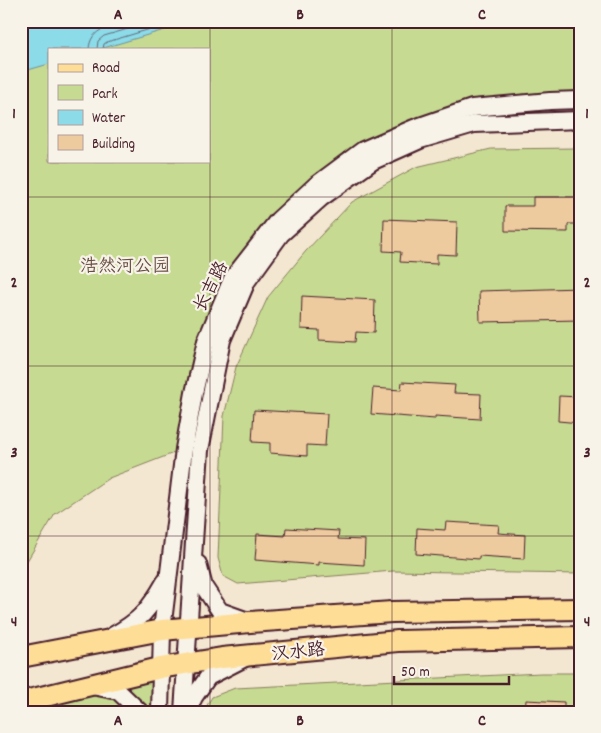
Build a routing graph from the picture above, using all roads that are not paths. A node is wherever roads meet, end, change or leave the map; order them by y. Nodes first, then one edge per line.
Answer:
1 (580, 100) edge
2 (580, 120) edge
3 (194, 552) junction
4 (169, 573) junction
5 (580, 610) edge
6 (250, 622) junction
7 (188, 628) junction
8 (162, 630) junction
9 (580, 637) edge
10 (100, 642) junction
11 (250, 656) junction
12 (21, 657) edge
13 (186, 664) junction
14 (160, 668) junction
15 (90, 686) junction
16 (22, 702) edge
17 (140, 712) edge
18 (160, 712) edge
19 (183, 712) edge
20 (187, 712) edge

1 - 4 street, 长吉路
2 - 3 street, 长吉路
3 - 6 street
3 - 7 street, 长吉路
4 - 8 street, 长吉路
4 - 10 street
5 - 6 main road, 汉水路
6 - 7 main road, 汉水路
7 - 8 main road, 汉水路
7 - 13 street, 长吉路
8 - 10 main road, 汉水路
8 - 14 street, 长吉路
9 - 11 main road, 汉水路
10 - 12 main road, 汉水路
11 - 13 main road, 汉水路
11 - 20 street
13 - 14 main road, 汉水路
13 - 19 street, 长吉路
14 - 15 main road, 汉水路
14 - 18 street, 长吉路
15 - 16 main road, 汉水路
15 - 17 street

